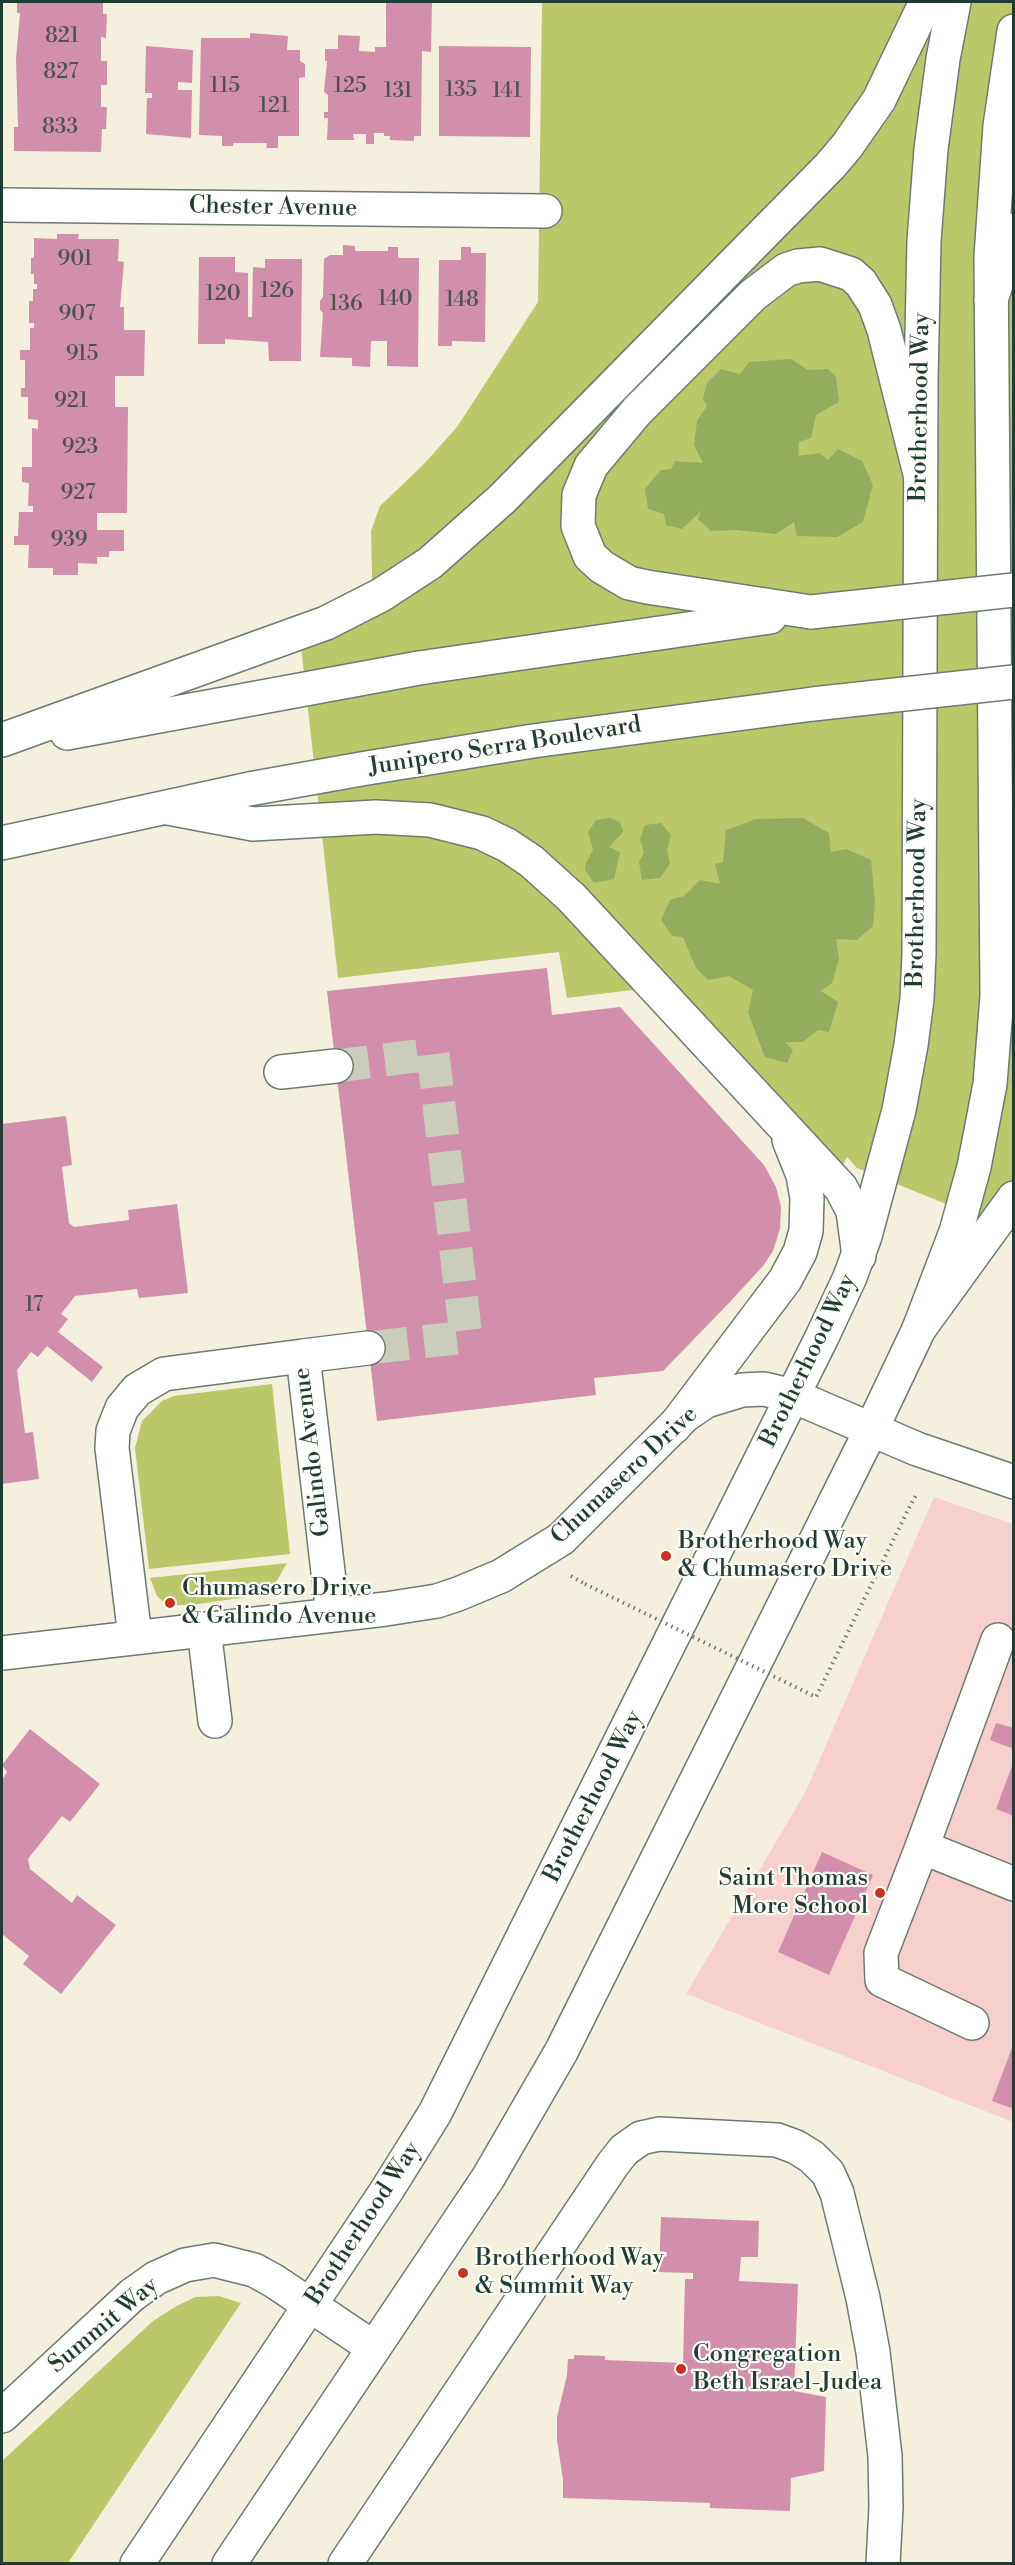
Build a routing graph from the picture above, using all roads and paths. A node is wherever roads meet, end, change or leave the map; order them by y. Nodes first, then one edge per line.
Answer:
1 (926, 2) edge
2 (954, 2) edge
3 (1014, 31) edge
4 (2, 205) edge
5 (545, 211) dead end
6 (1014, 230) edge
7 (991, 300) junction
8 (920, 474) junction
9 (1014, 590) edge
10 (811, 612) junction
11 (1014, 682) edge
12 (2, 742) edge
13 (168, 808) junction
14 (997, 823) junction
15 (2, 843) edge
16 (1014, 896) edge
17 (336, 1066) tunnel mouth
18 (281, 1072) dead end
19 (772, 1113) junction
20 (1014, 1198) edge
21 (858, 1256) junction
22 (919, 1329) junction
23 (368, 1348) tunnel mouth
24 (303, 1356) junction
25 (793, 1396) junction
26 (674, 1427) junction
27 (871, 1430) junction
28 (1014, 1482) edge
29 (916, 1495) dead end
30 (570, 1576) dead end
31 (333, 1615) junction
32 (204, 1629) junction
33 (135, 1637) junction
34 (998, 1640) dead end
35 (2, 1653) edge
36 (214, 1721) dead end
37 (922, 1846) junction
38 (1014, 1884) edge
39 (972, 2023) dead end
40 (311, 2305) junction
41 (374, 2348) junction
42 (2, 2416) edge
43 (137, 2564) edge
44 (229, 2564) edge
45 (345, 2564) edge
46 (883, 2564) edge

1 - 12 main road
2 - 8 main road, Brotherhood Way
3 - 7 main road
4 - 5 main road, Chester Avenue
6 - 7 main road
7 - 14 main road
8 - 10 main road
8 - 21 main road, Brotherhood Way
9 - 10 main road, bridge
10 - 12 main road
11 - 13 main road, Junipero Serra Boulevard, bridge
13 - 15 main road, Junipero Serra Boulevard
13 - 19 main road
14 - 16 main road
14 - 22 main road
17 - 18 main road
19 - 21 main road
19 - 26 main road
20 - 22 main road
21 - 25 main road, Brotherhood Way
22 - 27 main road
23 - 24 main road
24 - 31 main road, Galindo Avenue
24 - 33 main road, Galindo Avenue
25 - 26 main road, Chumasero Drive
25 - 27 main road, Chumasero Drive
25 - 40 main road, Brotherhood Way
26 - 31 main road, Chumasero Drive
27 - 28 main road, Chumasero Drive
27 - 41 main road
29 - 30 path, bridge
31 - 32 main road, Chumasero Drive
32 - 33 main road, Chumasero Drive
32 - 36 main road
33 - 35 main road, Chumasero Drive
34 - 37 main road
37 - 38 main road
37 - 39 main road
40 - 41 main road, Summit Way
40 - 42 main road, Summit Way
40 - 43 main road, Brotherhood Way
41 - 44 main road
45 - 46 main road

